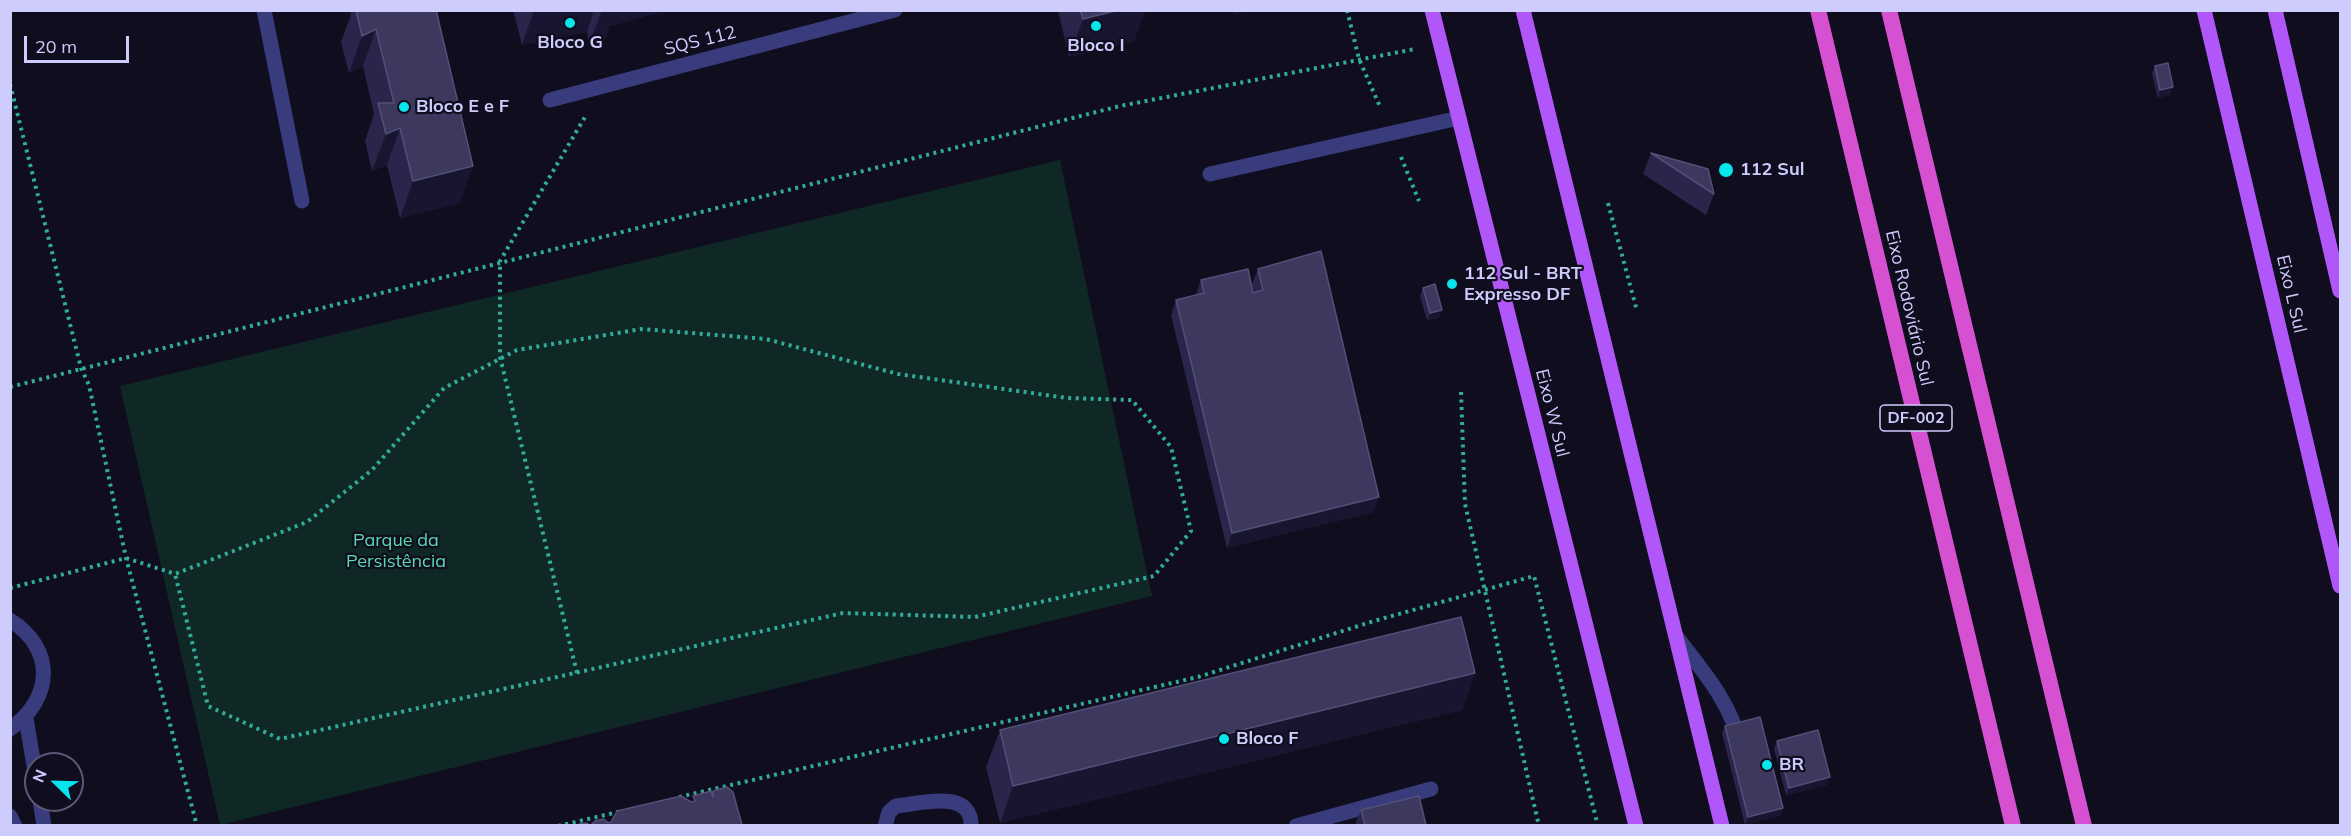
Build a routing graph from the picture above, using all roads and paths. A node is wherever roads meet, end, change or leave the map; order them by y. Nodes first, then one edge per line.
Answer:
1 (264, 10) edge
2 (895, 10) edge
3 (1347, 10) edge
4 (1432, 10) edge
5 (1523, 10) edge
6 (1818, 10) edge
7 (1889, 10) edge
8 (2204, 10) edge
9 (2275, 10) edge
10 (1440, 44) junction
11 (1359, 59) junction
12 (10, 84) edge
13 (604, 86) junction
14 (550, 100) dead end
15 (1460, 118) junction
16 (1210, 174) dead end
17 (302, 201) dead end
18 (1608, 203) dead end
19 (500, 261) junction
20 (2340, 291) edge
21 (1638, 311) dead end
22 (500, 357) junction
23 (81, 368) junction
24 (10, 387) edge
25 (1461, 392) dead end
26 (126, 558) junction
27 (175, 574) junction
28 (2340, 586) edge
29 (10, 588) edge
30 (1484, 591) junction
31 (10, 620) edge
32 (1676, 636) junction
33 (577, 673) junction
34 (26, 718) junction
35 (10, 729) edge
36 (32, 752) edge
37 (1742, 758) edge
38 (1431, 789) dead end
39 (674, 798) edge
40 (628, 809) edge
41 (10, 816) edge
42 (15, 825) edge
43 (197, 825) edge
44 (558, 825) edge
45 (885, 825) edge
46 (971, 825) edge
47 (1296, 825) edge
48 (1539, 825) edge
49 (1597, 825) edge
50 (1636, 825) edge
51 (1722, 825) edge
52 (2013, 825) edge
53 (2084, 825) edge

1 - 17 street
2 - 13 street, SQS 112
3 - 11 path
4 - 10 main road, Eixo W Sul
5 - 32 main road
6 - 52 highway, Eixo Rodoviário Sul / DF-002
7 - 53 highway
8 - 28 main road, Eixo L Sul
9 - 20 main road
10 - 11 path
10 - 15 main road, Eixo W Sul
11 - 19 path
12 - 23 path
13 - 14 street, SQS 112
13 - 19 path
15 - 16 street
15 - 50 main road, Eixo W Sul
18 - 21 path
19 - 22 path
19 - 23 path
22 - 27 path
22 - 33 path
22 - 33 path
23 - 24 path
23 - 26 path
25 - 30 path
26 - 27 path
26 - 29 path
26 - 43 path
27 - 33 path
30 - 39 path
30 - 48 path
30 - 49 path
31 - 34 street
32 - 37 street
32 - 51 main road
34 - 35 street
34 - 36 street
38 - 47 street
40 - 44 path
41 - 42 street
45 - 46 street

